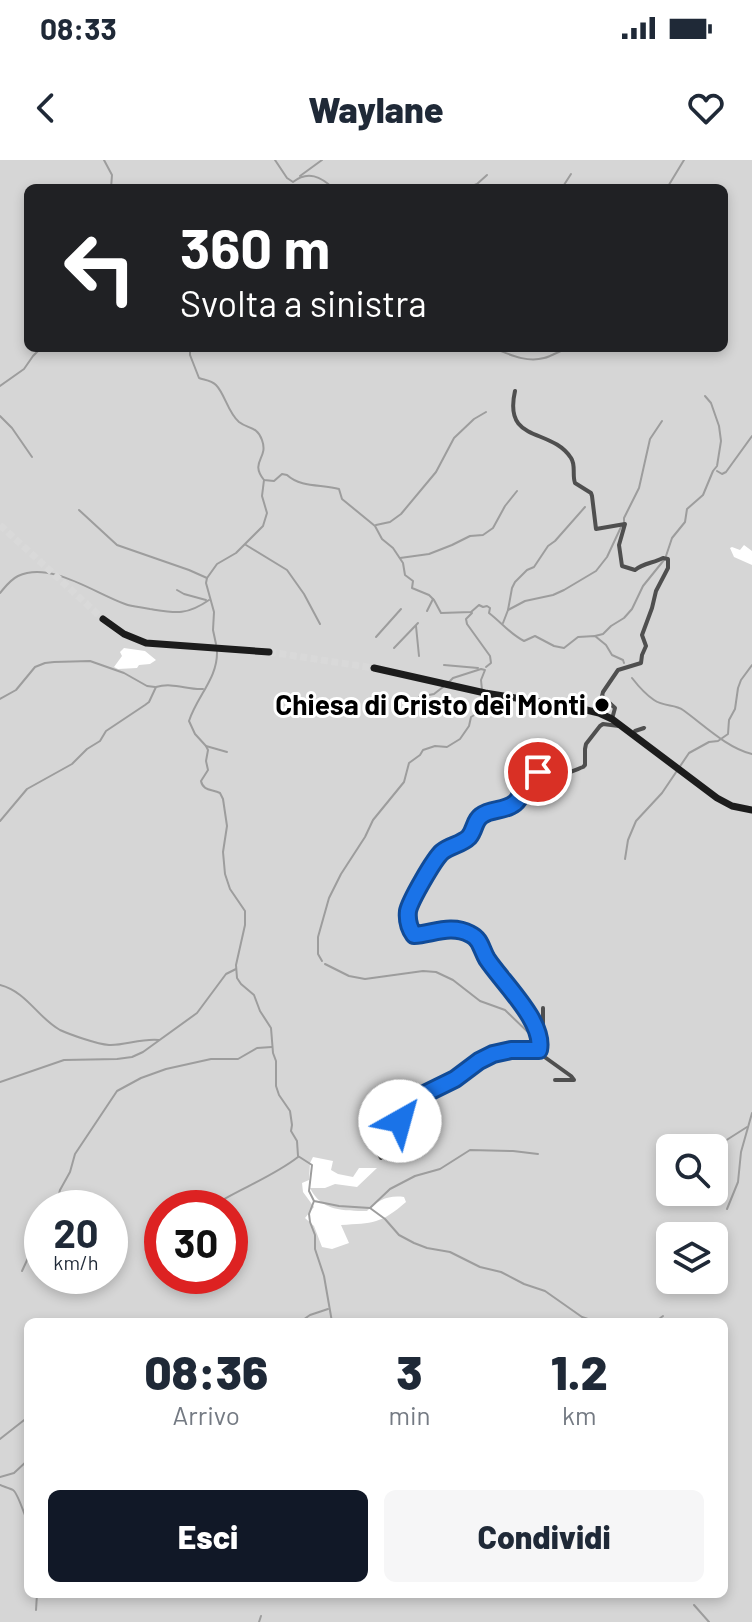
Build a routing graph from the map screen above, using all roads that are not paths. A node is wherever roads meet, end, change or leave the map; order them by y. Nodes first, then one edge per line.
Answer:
1 (515, 391) dead end
2 (103, 619) tunnel mouth
3 (268, 652) tunnel mouth
4 (374, 668) tunnel mouth
5 (612, 719) junction
6 (621, 726) junction
7 (644, 728) dead end
8 (635, 731) dead end
9 (544, 772) junction
10 (551, 785) dead end
11 (749, 810) edge
12 (543, 1008) dead end
13 (537, 1031) junction
14 (539, 1050) junction
15 (555, 1080) dead end
16 (398, 1107) junction
17 (386, 1113) junction
18 (381, 1158) dead end

1 - 5 street
2 - 3 main road
4 - 5 main road
5 - 6 main road
6 - 9 street
6 - 11 main road
7 - 8 street
9 - 10 street
9 - 13 street
12 - 13 street
13 - 14 street
14 - 15 street
14 - 16 street
16 - 17 street
16 - 17 street
17 - 18 street

